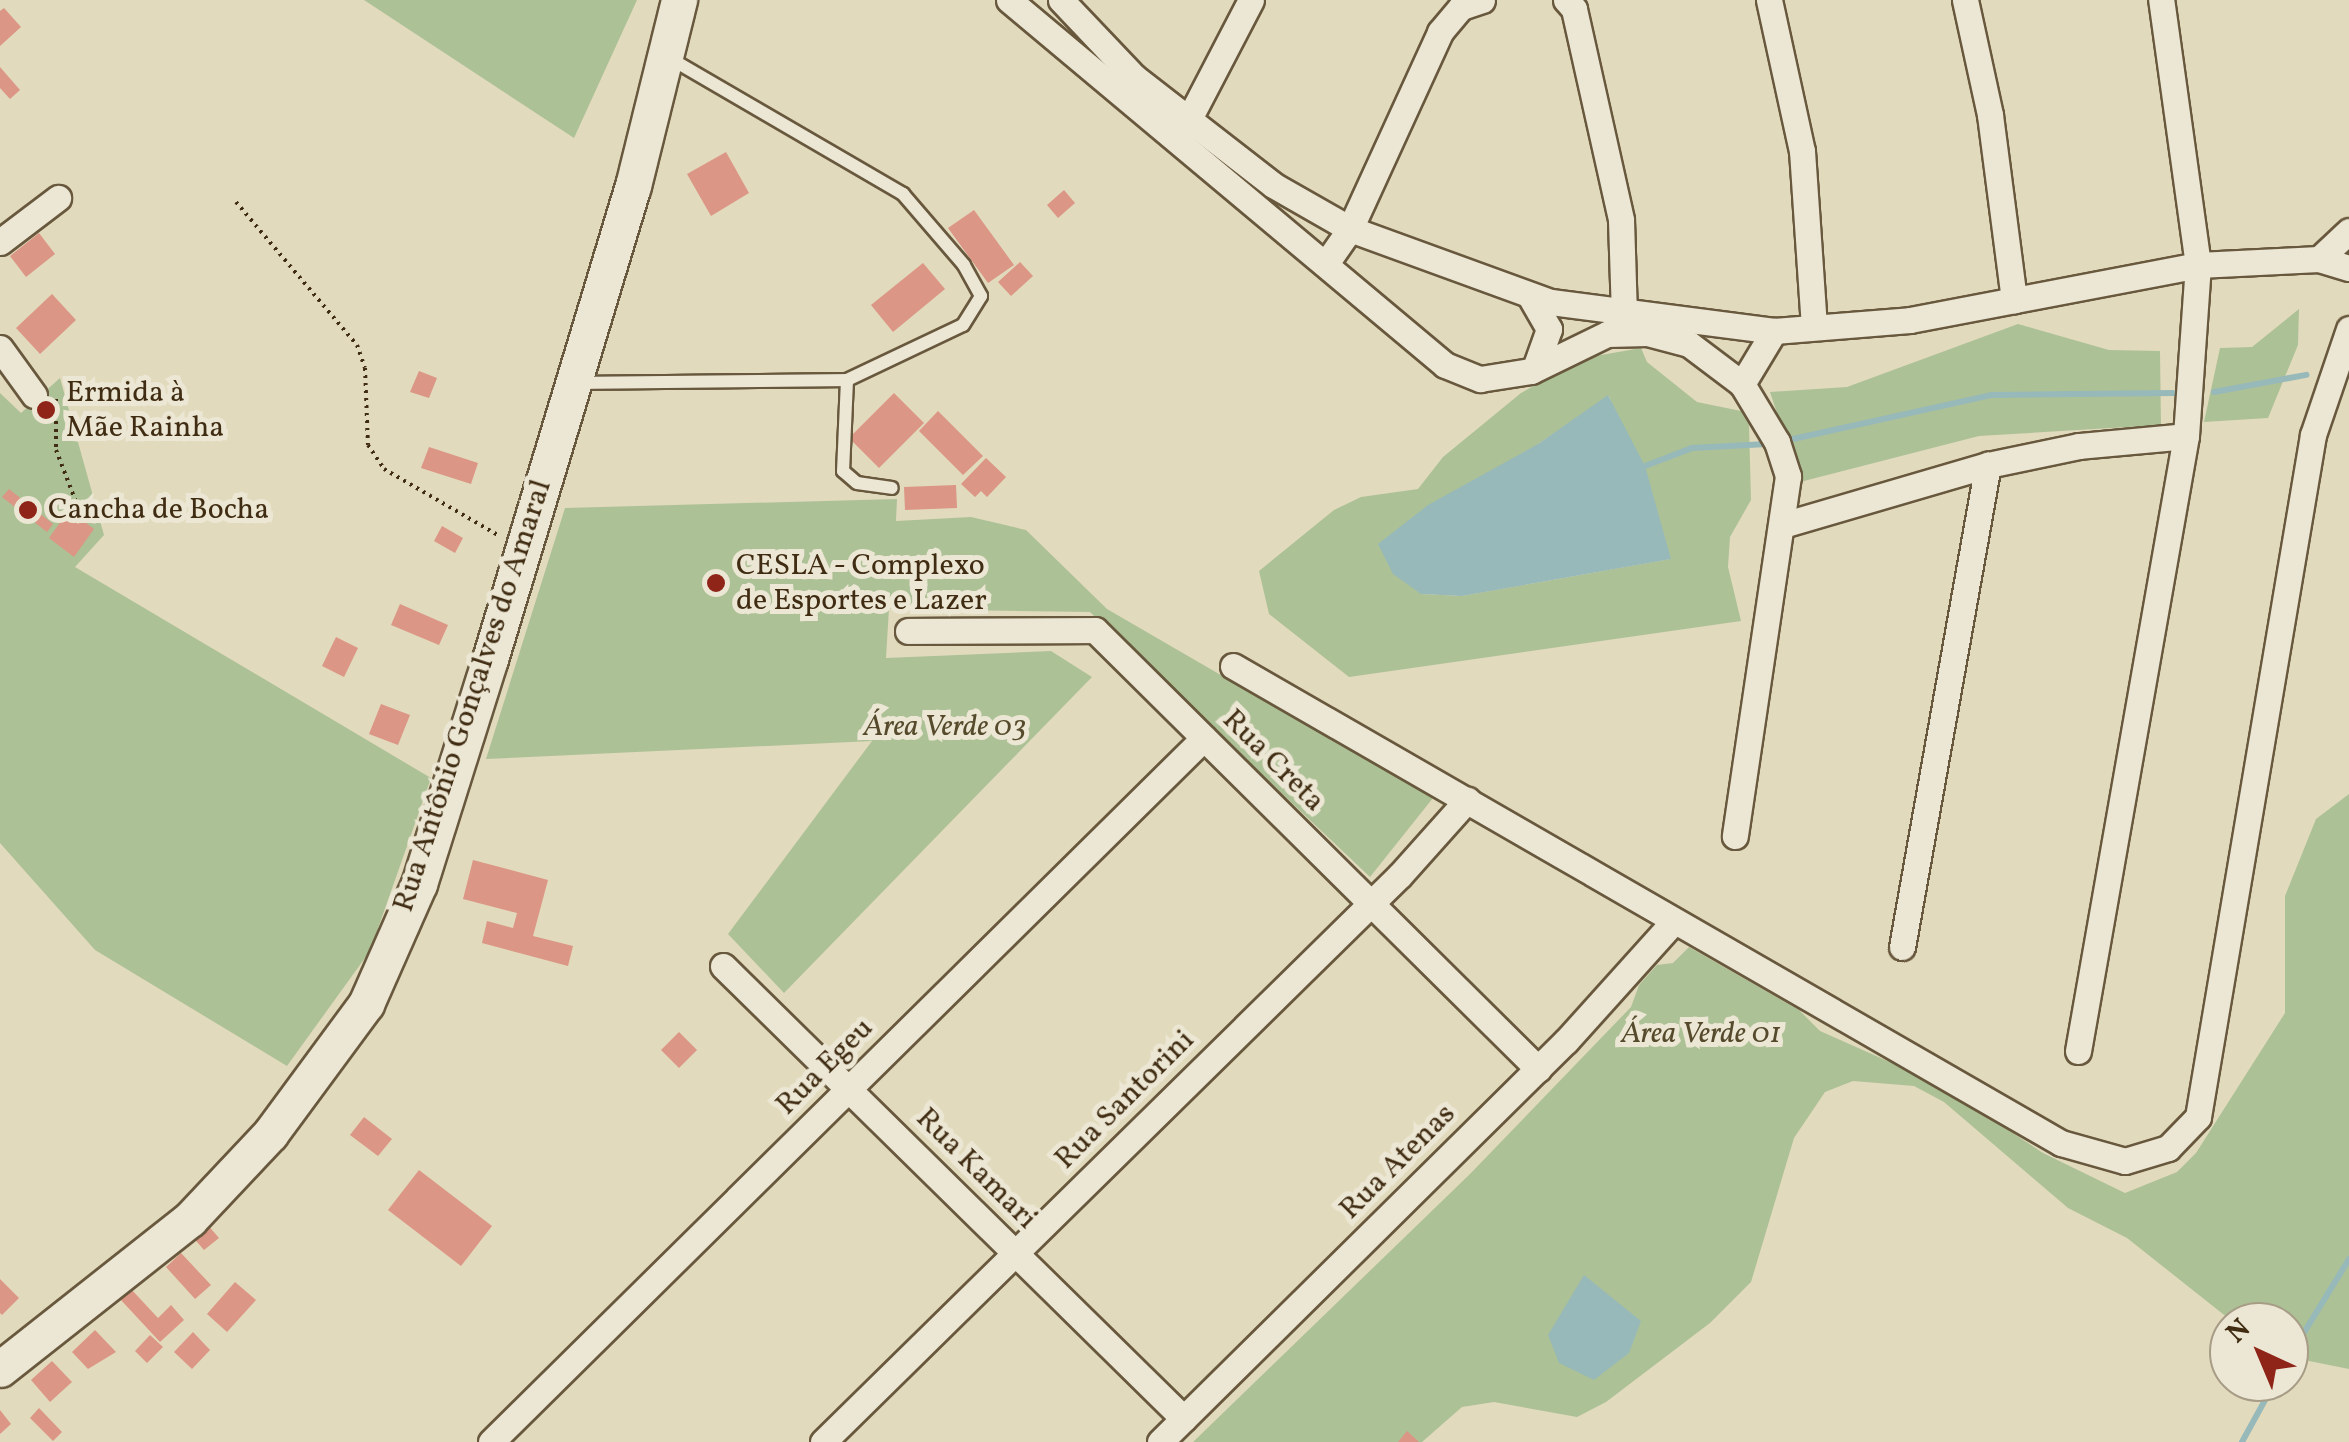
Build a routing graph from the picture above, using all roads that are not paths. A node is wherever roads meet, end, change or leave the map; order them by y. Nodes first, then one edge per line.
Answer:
1 (680, 0) edge
2 (1061, 0) edge
3 (1251, 0) edge
4 (1482, 0) edge
5 (1566, 0) edge
6 (1770, 0) edge
7 (1964, 0) edge
8 (2169, 2) edge
9 (1018, 3) edge
10 (661, 56) junction
11 (1189, 119) junction
12 (58, 198) dead end
13 (1350, 228) junction
14 (2349, 233) edge
15 (0, 242) edge
16 (2349, 256) edge
17 (2319, 259) junction
18 (1327, 262) junction
19 (2198, 265) junction
20 (2349, 268) edge
21 (1530, 296) junction
22 (2014, 300) junction
23 (1624, 314) junction
24 (1814, 328) junction
25 (2349, 330) edge
26 (1774, 331) junction
27 (0, 348) edge
28 (1535, 368) junction
29 (847, 380) junction
30 (574, 384) junction
31 (1742, 384) junction
32 (34, 395) road end
33 (2186, 436) junction
34 (1988, 465) junction
35 (1788, 481) junction
36 (892, 488) dead end
37 (1827, 510) junction
38 (1786, 524) junction
39 (908, 631) dead end
40 (1233, 666) dead end
41 (1204, 738) junction
42 (1467, 800) junction
43 (1735, 836) dead end
44 (1371, 904) junction
45 (1674, 922) junction
46 (1902, 947) dead end
47 (724, 966) dead end
48 (2078, 1050) dead end
49 (1538, 1070) junction
50 (849, 1089) junction
51 (1015, 1253) junction
52 (0, 1369) edge
53 (1184, 1419) junction
54 (491, 1442) edge
55 (824, 1442) edge
56 (1160, 1442) edge

1 - 10 street, Rua Antônio Gonçalves do Amaral
2 - 11 street
3 - 11 street
4 - 13 street
5 - 23 street
6 - 24 street
7 - 22 street
8 - 19 street
9 - 18 street
10 - 29 lane
10 - 30 street, Rua Antônio Gonçalves do Amaral
11 - 13 street
12 - 15 street
13 - 18 street
13 - 21 street
14 - 16 street
14 - 17 street
17 - 19 street
17 - 20 street
18 - 28 street
19 - 22 street
19 - 33 street
21 - 23 street
21 - 28 street
22 - 24 street
23 - 26 street
24 - 26 street
25 - 45 street
26 - 31 street
27 - 32 street
28 - 31 street
29 - 30 lane
29 - 36 lane
30 - 52 street, Rua Antônio Gonçalves do Amaral
31 - 35 street
33 - 34 street
33 - 48 street
34 - 37 street
34 - 46 street
35 - 37 street
35 - 38 street
37 - 38 street
38 - 43 street
39 - 41 street, Rua Creta
40 - 42 street
41 - 44 street, Rua Creta
41 - 50 street, Rua Egeu
42 - 44 street, Rua Santorini
42 - 45 street
44 - 49 street, Rua Creta
44 - 51 street, Rua Santorini
45 - 49 street, Rua Atenas
47 - 50 street, Rua Kamari
49 - 53 street, Rua Atenas
50 - 51 street, Rua Kamari
50 - 54 street, Rua Egeu
51 - 53 street, Rua Kamari
51 - 55 street, Rua Santorini
53 - 56 street, Rua Atenas

